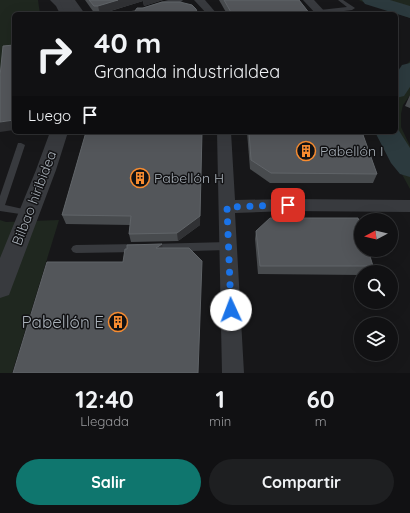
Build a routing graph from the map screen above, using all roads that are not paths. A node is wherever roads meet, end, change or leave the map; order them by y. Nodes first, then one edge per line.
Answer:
1 (54, 0) edge
2 (65, 0) edge
3 (70, 0) edge
4 (178, 0) edge
5 (199, 0) edge
6 (308, 0) edge
7 (340, 0) edge
8 (57, 12) edge
9 (63, 12) edge
10 (70, 12) edge
11 (79, 12) edge
12 (139, 12) edge
13 (210, 12) edge
14 (320, 12) edge
15 (327, 12) edge
16 (45, 134) edge
17 (58, 134) edge
18 (66, 134) edge
19 (224, 134) edge
20 (20, 145) dead end
21 (46, 170) junction
22 (410, 206) edge
23 (227, 207) junction
24 (20, 211) junction
25 (228, 246) junction
26 (76, 249) dead end
27 (0, 269) edge
28 (0, 287) edge
29 (233, 373) edge

1 - 8 street
1 - 9 street
2 - 10 street
3 - 11 street
4 - 12 street
5 - 13 street
6 - 14 street
7 - 15 lane
16 - 24 street, Bilbao hiribidea
17 - 21 street, Bilbao hiribidea
18 - 21 street
19 - 23 street
20 - 24 lane
21 - 28 street, Bilbao hiribidea
22 - 23 street
23 - 25 street
24 - 27 street, Bilbao hiribidea
25 - 26 lane
25 - 29 street

